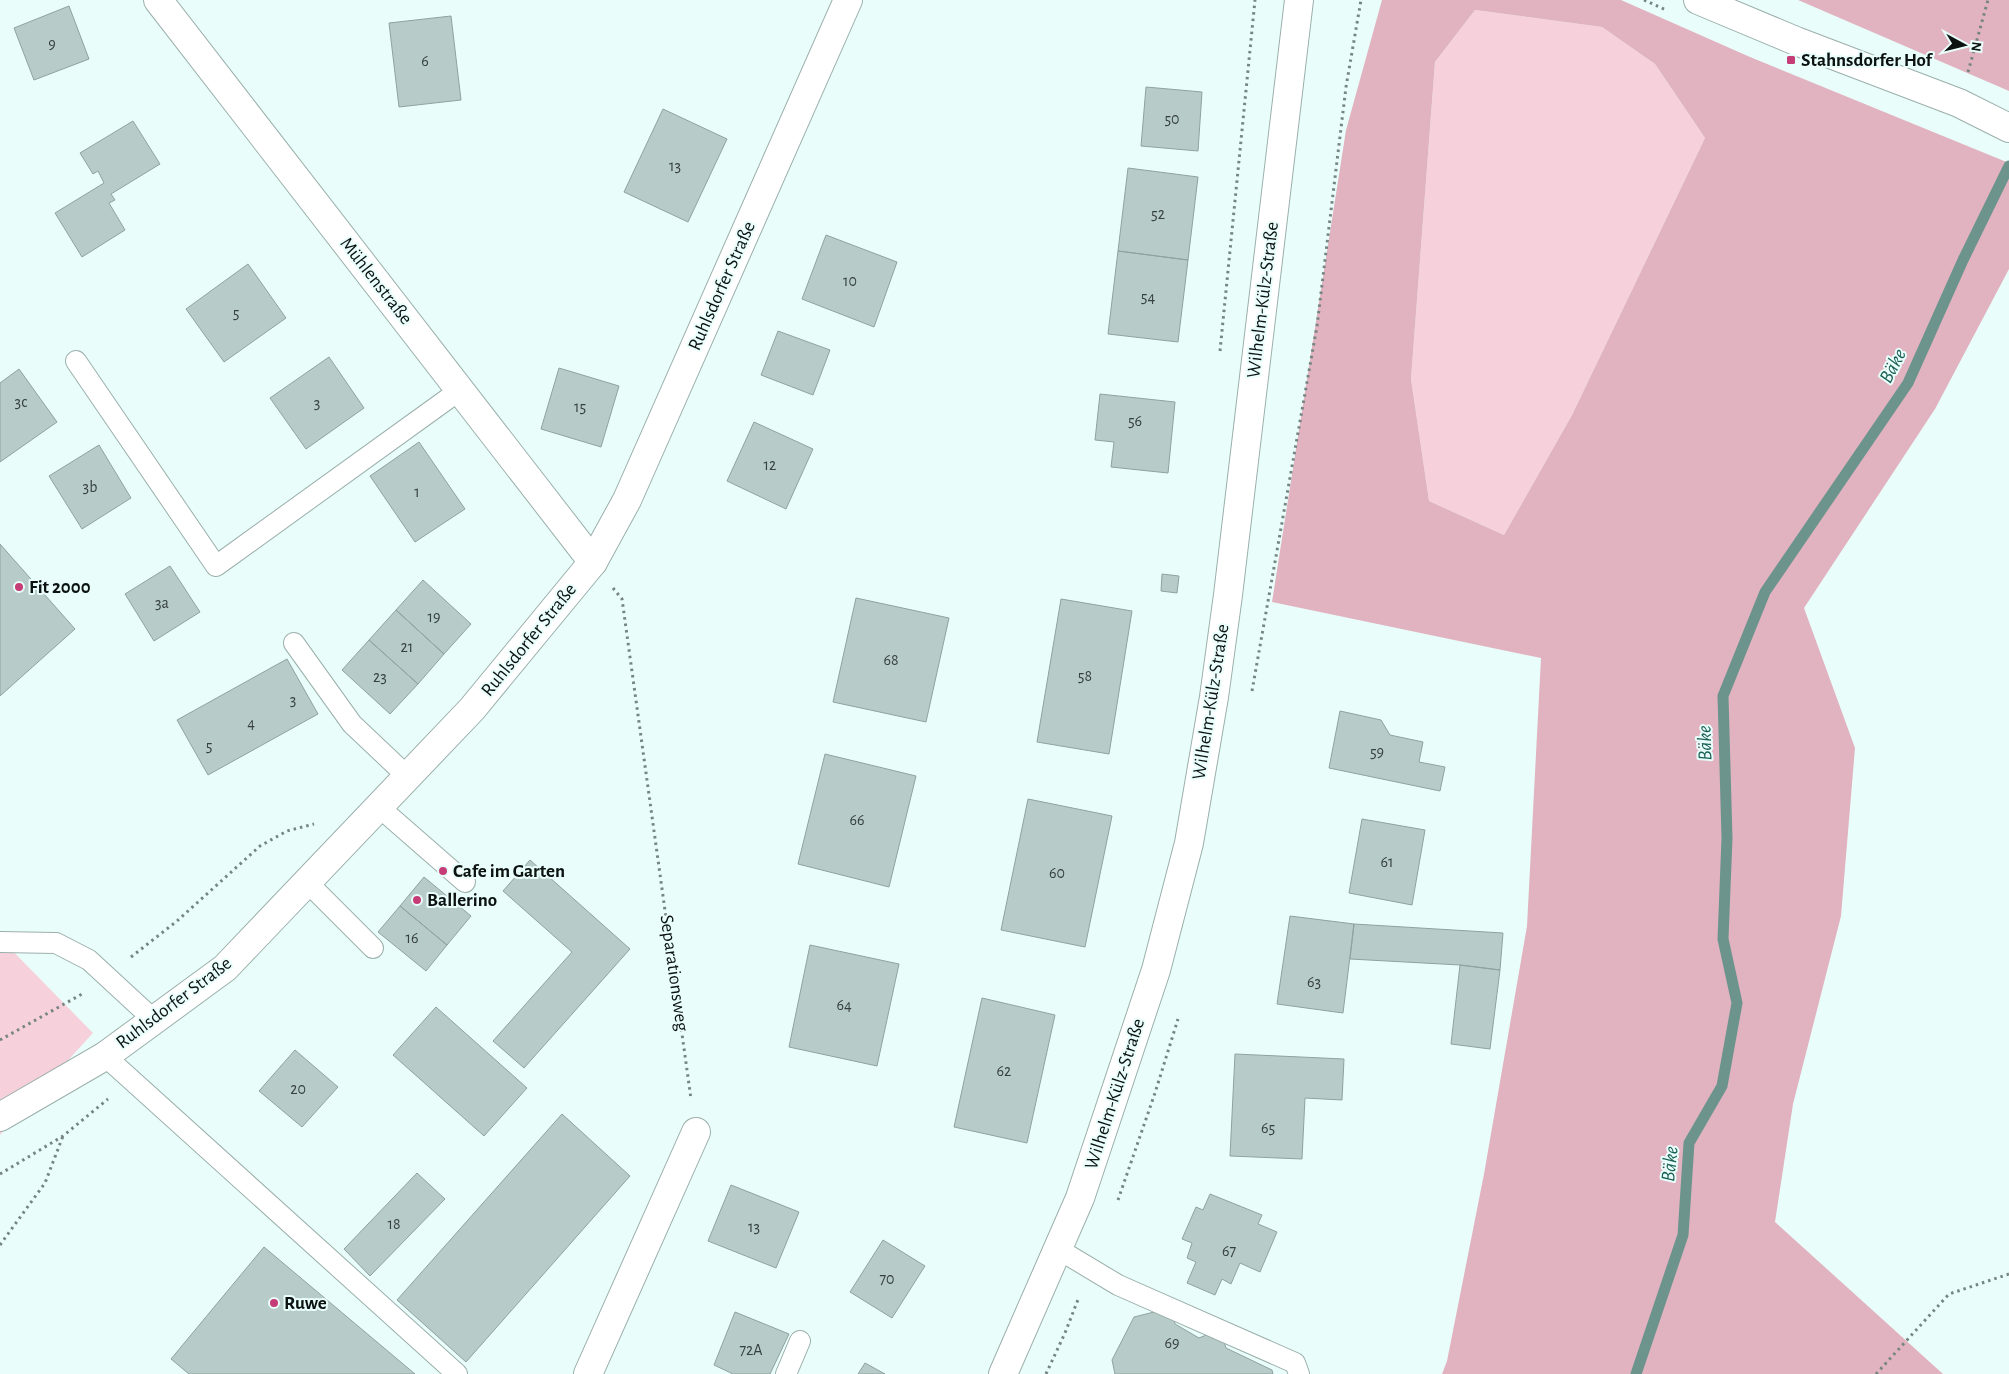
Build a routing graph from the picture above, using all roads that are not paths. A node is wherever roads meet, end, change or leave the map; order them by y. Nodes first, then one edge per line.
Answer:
1 (158, 0) edge
2 (848, 0) edge
3 (1299, 0) edge
4 (1698, 0) edge
5 (2009, 128) edge
6 (76, 362) dead end
7 (460, 390) junction
8 (593, 562) junction
9 (294, 643) dead end
10 (407, 776) junction
11 (379, 807) junction
12 (306, 882) junction
13 (465, 882) dead end
14 (0, 942) edge
15 (373, 948) dead end
16 (154, 1020) junction
17 (105, 1056) junction
18 (0, 1117) edge
19 (696, 1132) road end
20 (1058, 1249) junction
21 (800, 1341) dead end
22 (457, 1374) edge
23 (588, 1374) edge
24 (786, 1374) edge
25 (1002, 1374) edge
26 (1299, 1374) edge

1 - 7 street, Mühlenstraße
2 - 8 street, Ruhlsdorfer Straße
3 - 20 street, Wilhelm-Külz-Straße
4 - 5 street
6 - 7 lane
7 - 8 street, Mühlenstraße
8 - 10 street, Ruhlsdorfer Straße
9 - 10 lane
10 - 11 street, Ruhlsdorfer Straße
11 - 12 street, Ruhlsdorfer Straße
11 - 13 lane
12 - 15 lane
12 - 16 street, Ruhlsdorfer Straße
14 - 16 lane
16 - 17 street, Ruhlsdorfer Straße
17 - 18 street, Ruhlsdorfer Straße
17 - 22 lane
19 - 23 street
20 - 25 street, Wilhelm-Külz-Straße
20 - 26 lane
21 - 24 lane

